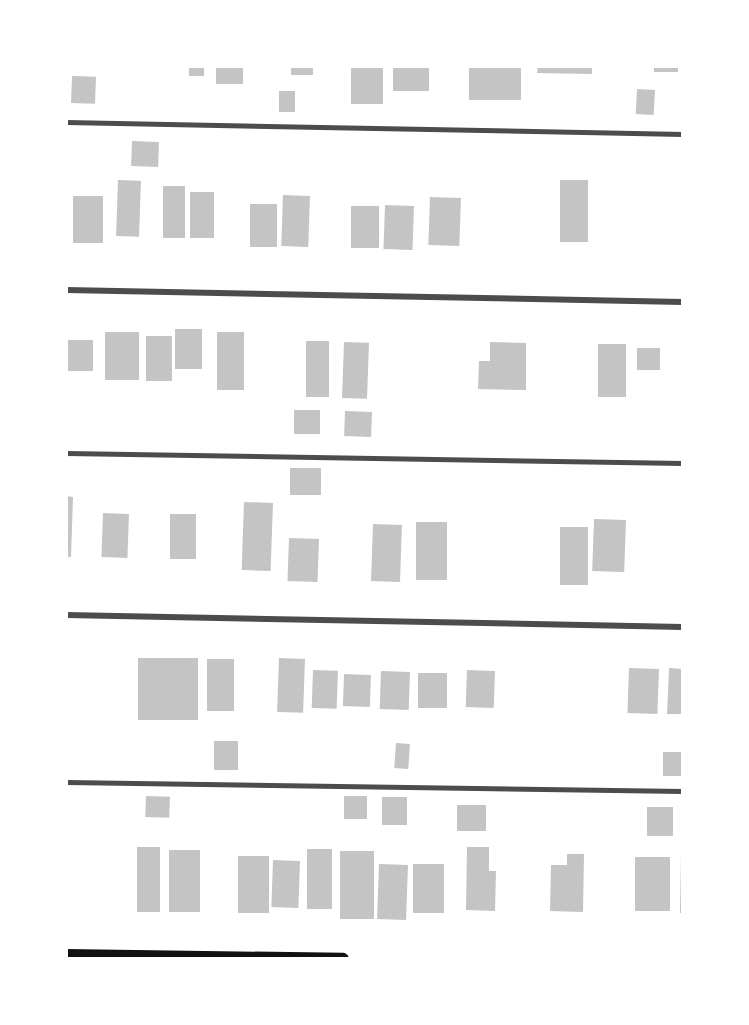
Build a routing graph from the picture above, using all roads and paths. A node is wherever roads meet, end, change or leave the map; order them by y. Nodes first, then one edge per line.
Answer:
1 (66, 122) edge
2 (683, 134) edge
3 (66, 290) edge
4 (683, 302) edge
5 (66, 453) edge
6 (683, 463) edge
7 (66, 615) edge
8 (683, 627) edge
9 (66, 782) edge
10 (683, 791) edge
11 (66, 955) edge
12 (343, 959) edge

1 - 2 lane
3 - 4 street
5 - 6 lane
7 - 8 street
9 - 10 lane
11 - 12 main road

